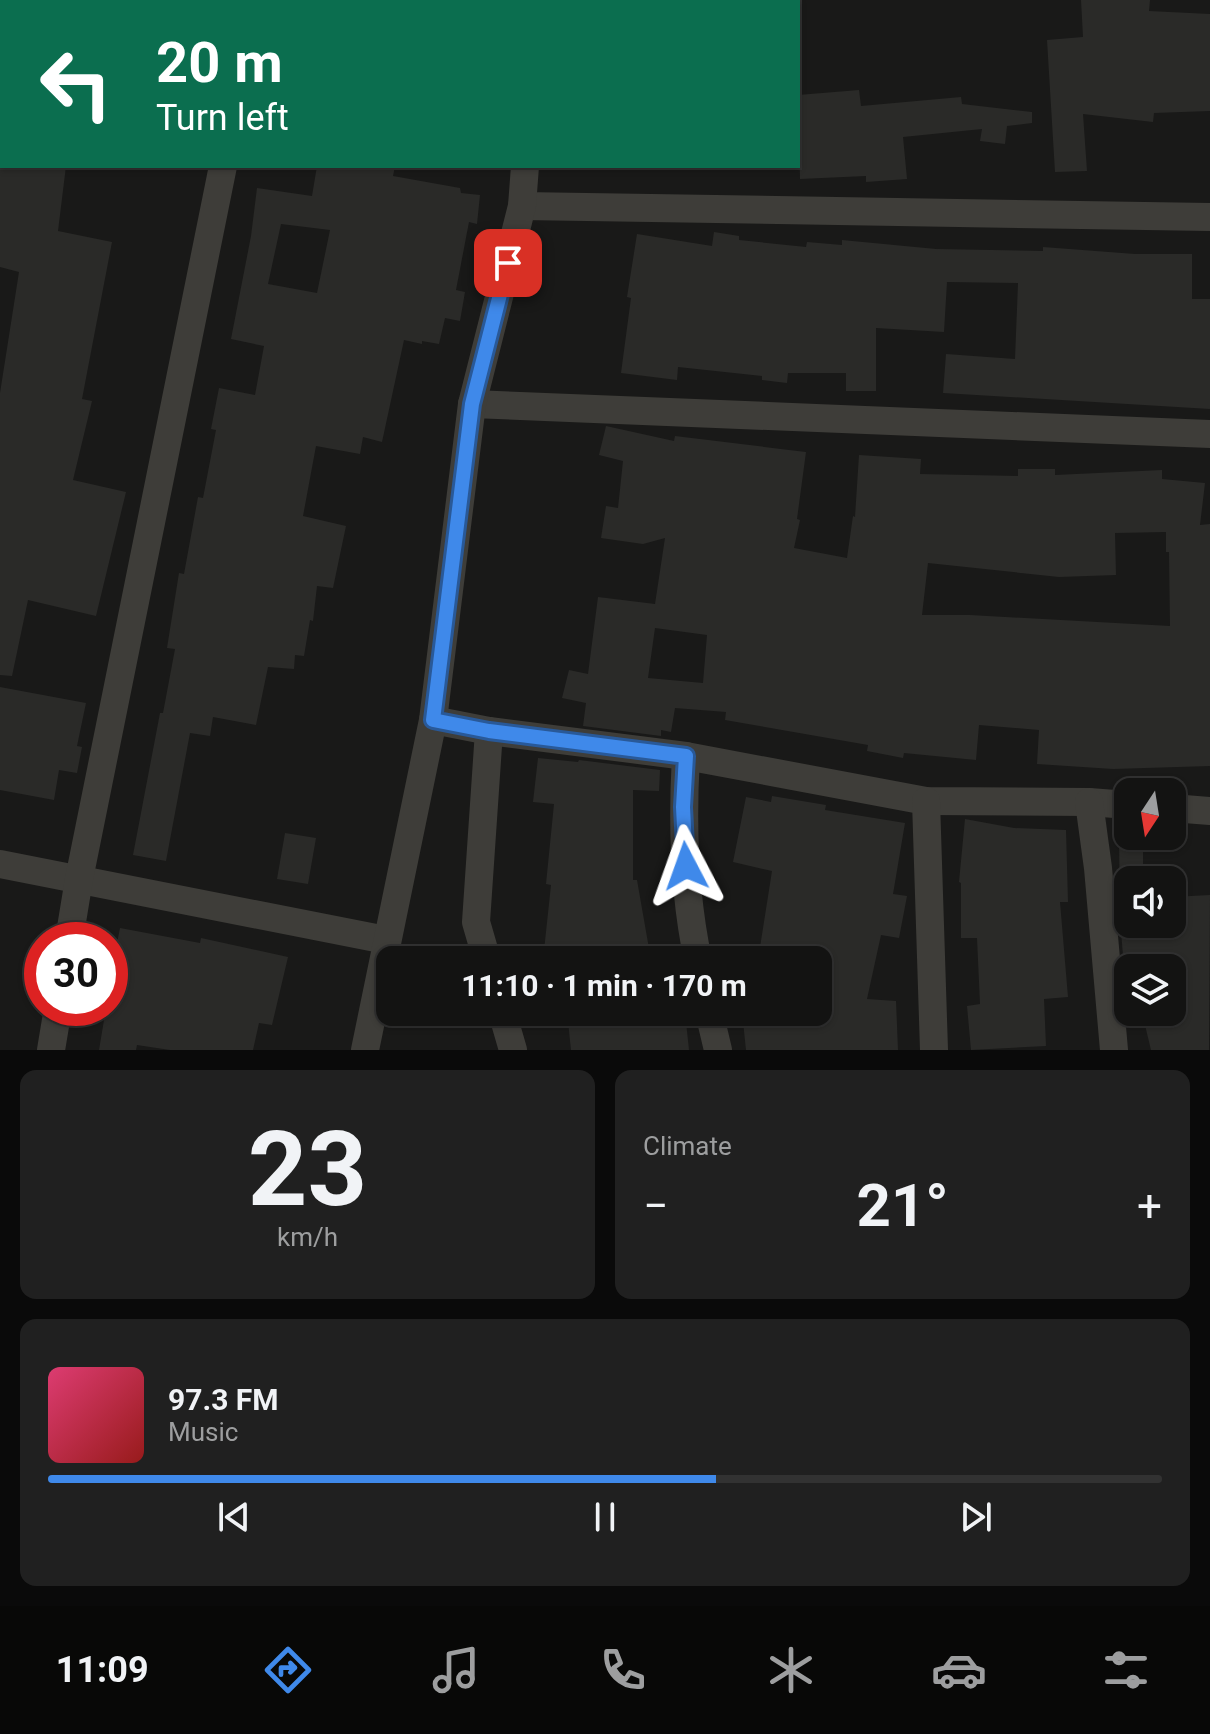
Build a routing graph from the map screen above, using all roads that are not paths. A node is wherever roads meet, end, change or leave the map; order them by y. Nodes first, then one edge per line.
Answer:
1 (223, 168) edge
2 (525, 168) edge
3 (522, 206) junction
4 (1210, 217) edge
5 (472, 404) junction
6 (1210, 434) edge
7 (433, 720) junction
8 (489, 731) junction
9 (686, 756) junction
10 (926, 801) junction
11 (1089, 802) junction
12 (1114, 804) edge
13 (1186, 809) edge
14 (1210, 811) edge
15 (0, 864) edge
16 (79, 879) junction
17 (72, 922) edge
18 (386, 940) junction
19 (483, 946) edge
20 (695, 946) edge
21 (55, 1026) edge
22 (506, 1026) edge
23 (712, 1026) edge
24 (51, 1050) edge
25 (365, 1050) edge
26 (513, 1050) edge
27 (718, 1050) edge
28 (934, 1050) edge
29 (1114, 1050) edge

1 - 16 street
2 - 3 street
3 - 4 street
3 - 5 street
5 - 6 street
5 - 7 street
7 - 8 street
7 - 18 street
8 - 9 street
8 - 19 street
9 - 10 street
9 - 20 street
10 - 11 street
10 - 28 street
11 - 12 street
11 - 29 street
13 - 14 street
15 - 16 street
16 - 17 street
16 - 18 street
18 - 25 street
21 - 24 street
22 - 26 street
23 - 27 street

